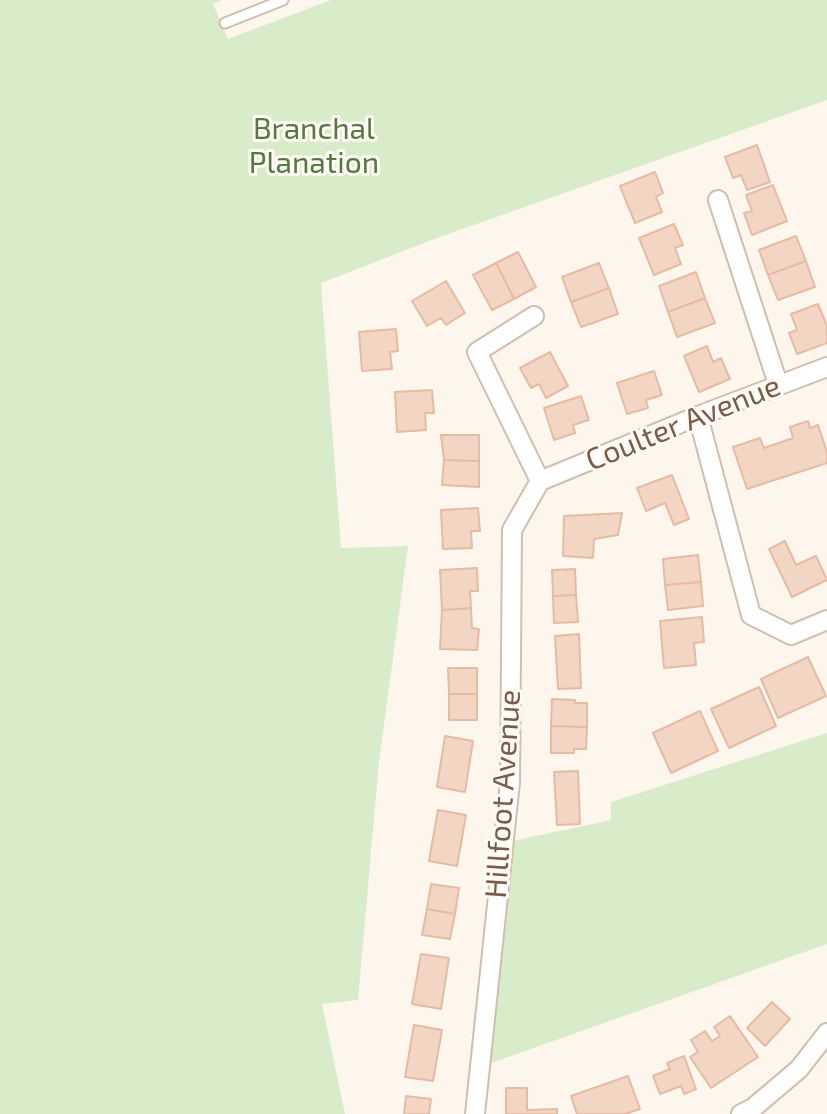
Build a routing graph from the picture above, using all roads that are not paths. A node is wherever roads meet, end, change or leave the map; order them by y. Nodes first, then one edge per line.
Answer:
1 (283, 0) edge
2 (225, 23) dead end
3 (718, 200) dead end
4 (534, 316) dead end
5 (827, 367) edge
6 (778, 384) junction
7 (698, 416) junction
8 (540, 481) junction
9 (827, 620) edge
10 (827, 1033) edge
11 (475, 1114) edge
12 (741, 1114) edge

1 - 2 lane
3 - 6 street
4 - 8 street
5 - 6 street, Coulter Avenue
6 - 7 street, Coulter Avenue
7 - 8 street, Coulter Avenue
7 - 9 street
8 - 11 street, Hillfoot Avenue
10 - 12 street

